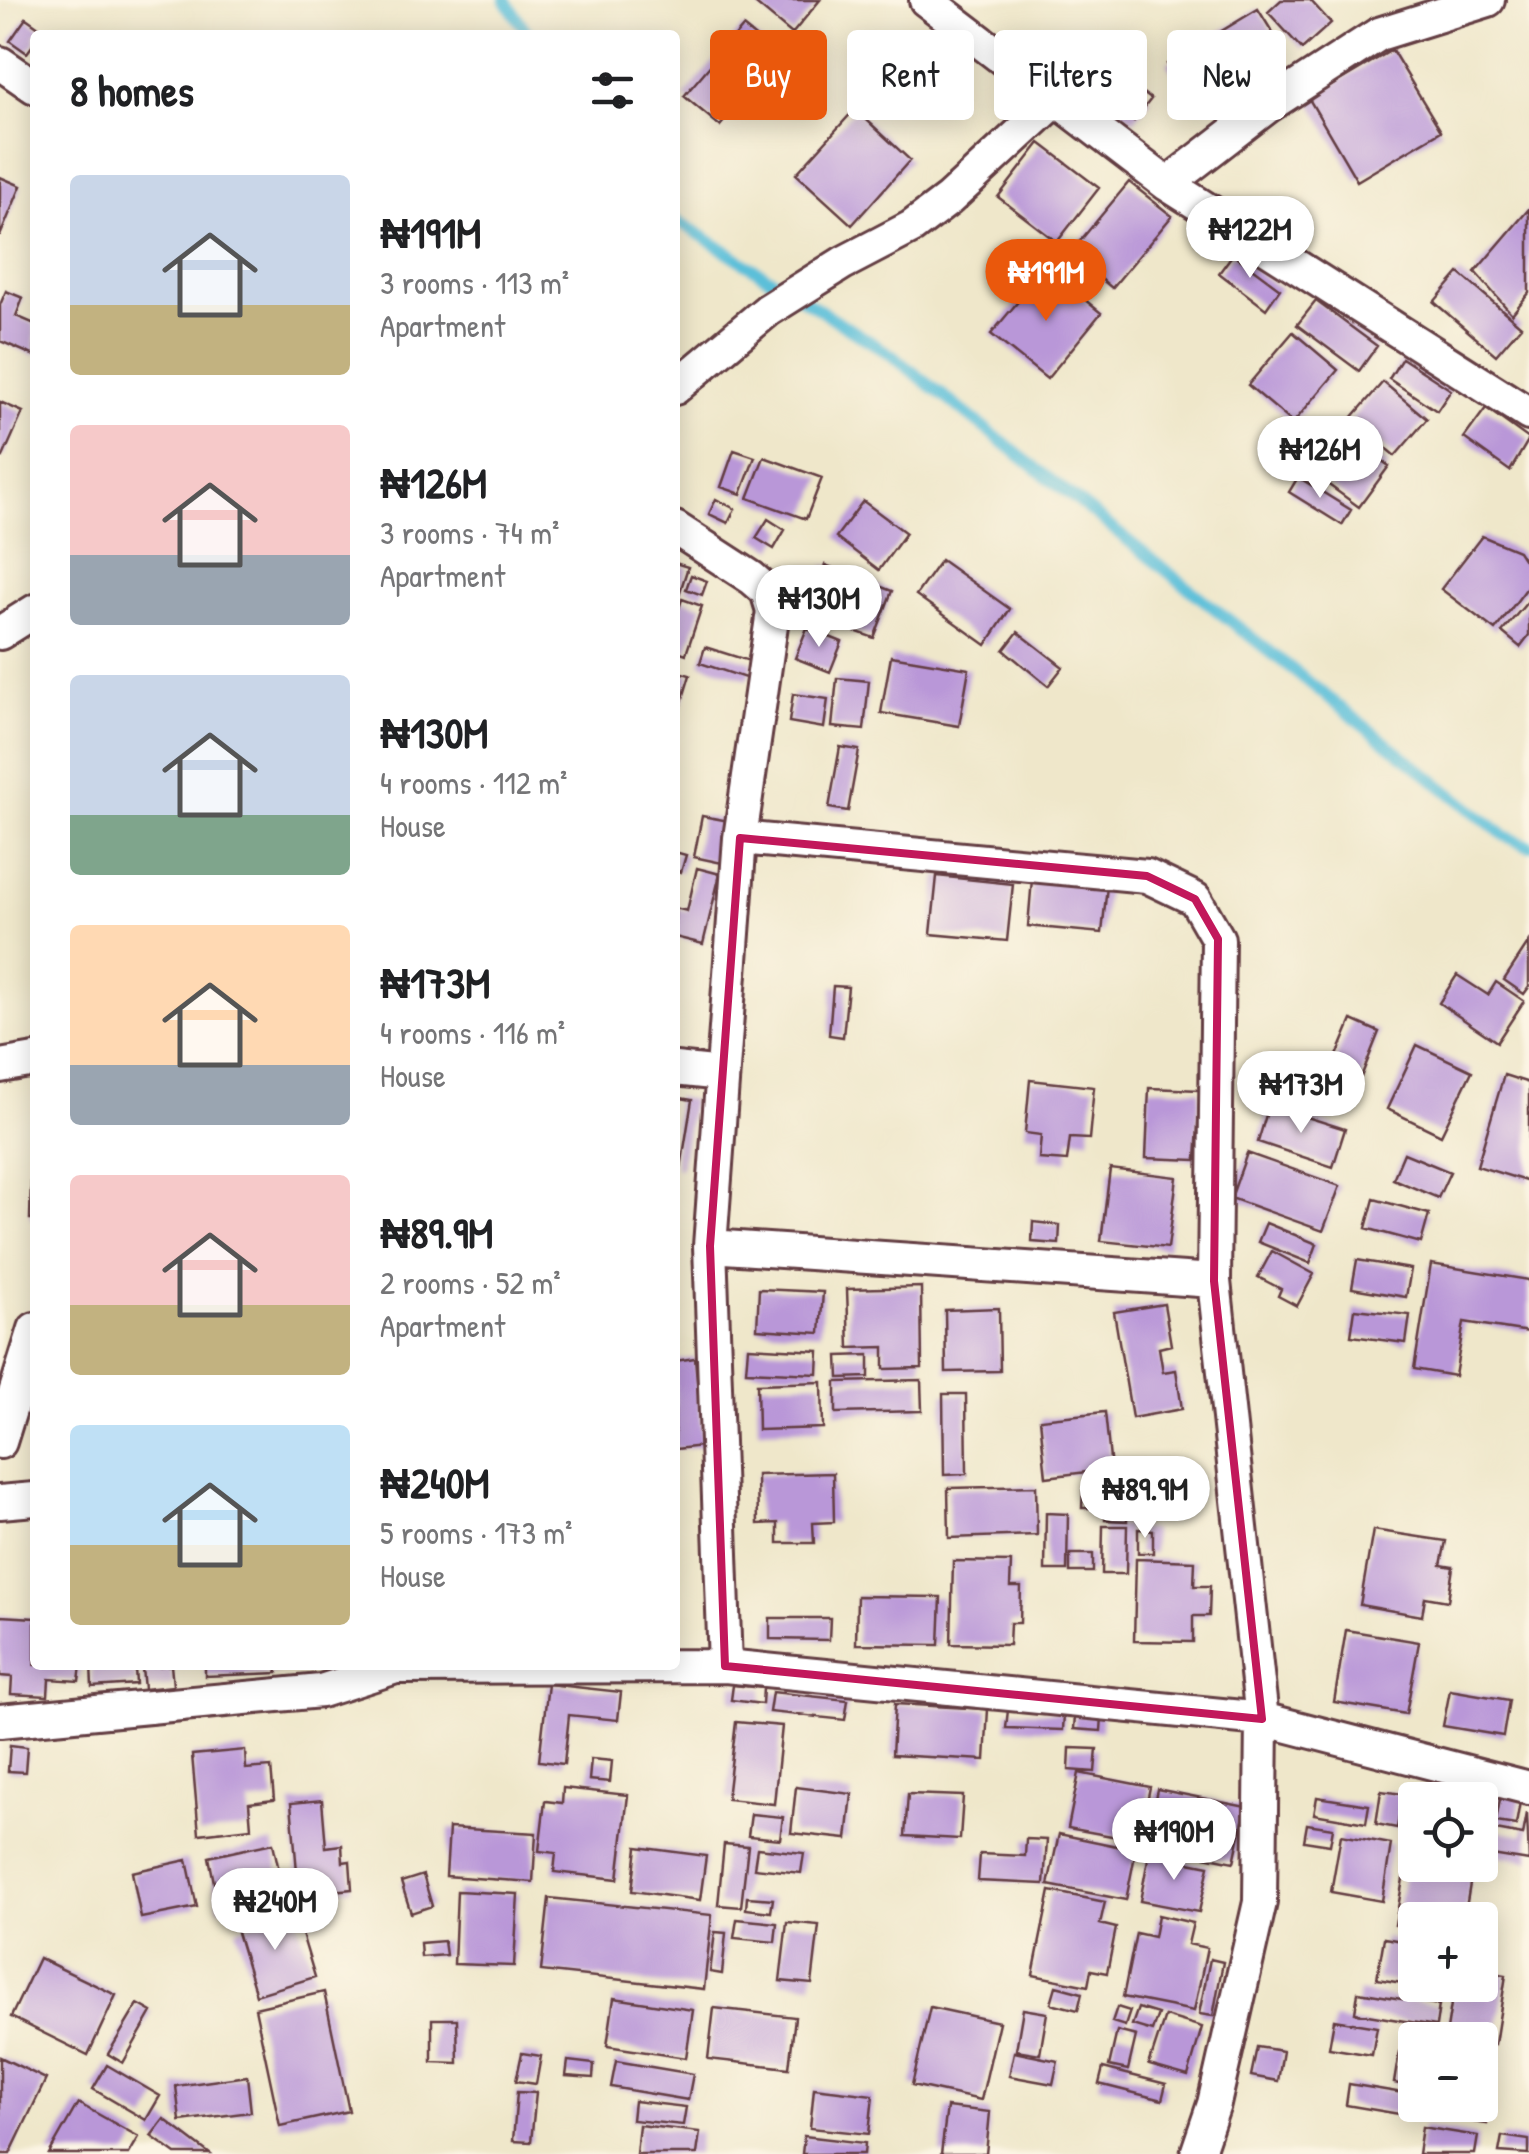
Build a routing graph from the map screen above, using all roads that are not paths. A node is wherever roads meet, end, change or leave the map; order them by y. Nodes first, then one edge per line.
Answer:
1 (926, 0) edge
2 (1488, 0) edge
3 (994, 52) edge
4 (0, 63) edge
5 (30, 84) edge
6 (1035, 120) edge
7 (1082, 120) edge
8 (1167, 184) junction
9 (680, 384) edge
10 (1529, 414) edge
11 (680, 531) edge
12 (0, 598) edge
13 (30, 608) edge
14 (30, 613) edge
15 (0, 633) edge
16 (740, 838) junction
17 (30, 1061) edge
18 (0, 1066) edge
19 (680, 1070) edge
20 (722, 1074) junction
21 (710, 1246) junction
22 (1214, 1281) junction
23 (30, 1346) edge
24 (0, 1442) edge
25 (30, 1499) edge
26 (0, 1502) edge
27 (680, 1666) edge
28 (724, 1666) junction
29 (387, 1670) edge
30 (1262, 1719) junction
31 (0, 1722) edge
32 (1529, 1788) edge
33 (1197, 2154) edge

1 - 3 street
2 - 8 street
4 - 5 street
6 - 9 street
7 - 8 street
8 - 10 street
11 - 16 street
12 - 13 street
14 - 15 street
16 - 20 street
16 - 22 street
17 - 18 street
19 - 20 street
20 - 21 street
21 - 22 street
21 - 28 street
22 - 30 street
23 - 24 street
25 - 26 street
27 - 28 street
28 - 30 street
29 - 31 street
30 - 32 street
30 - 33 street

